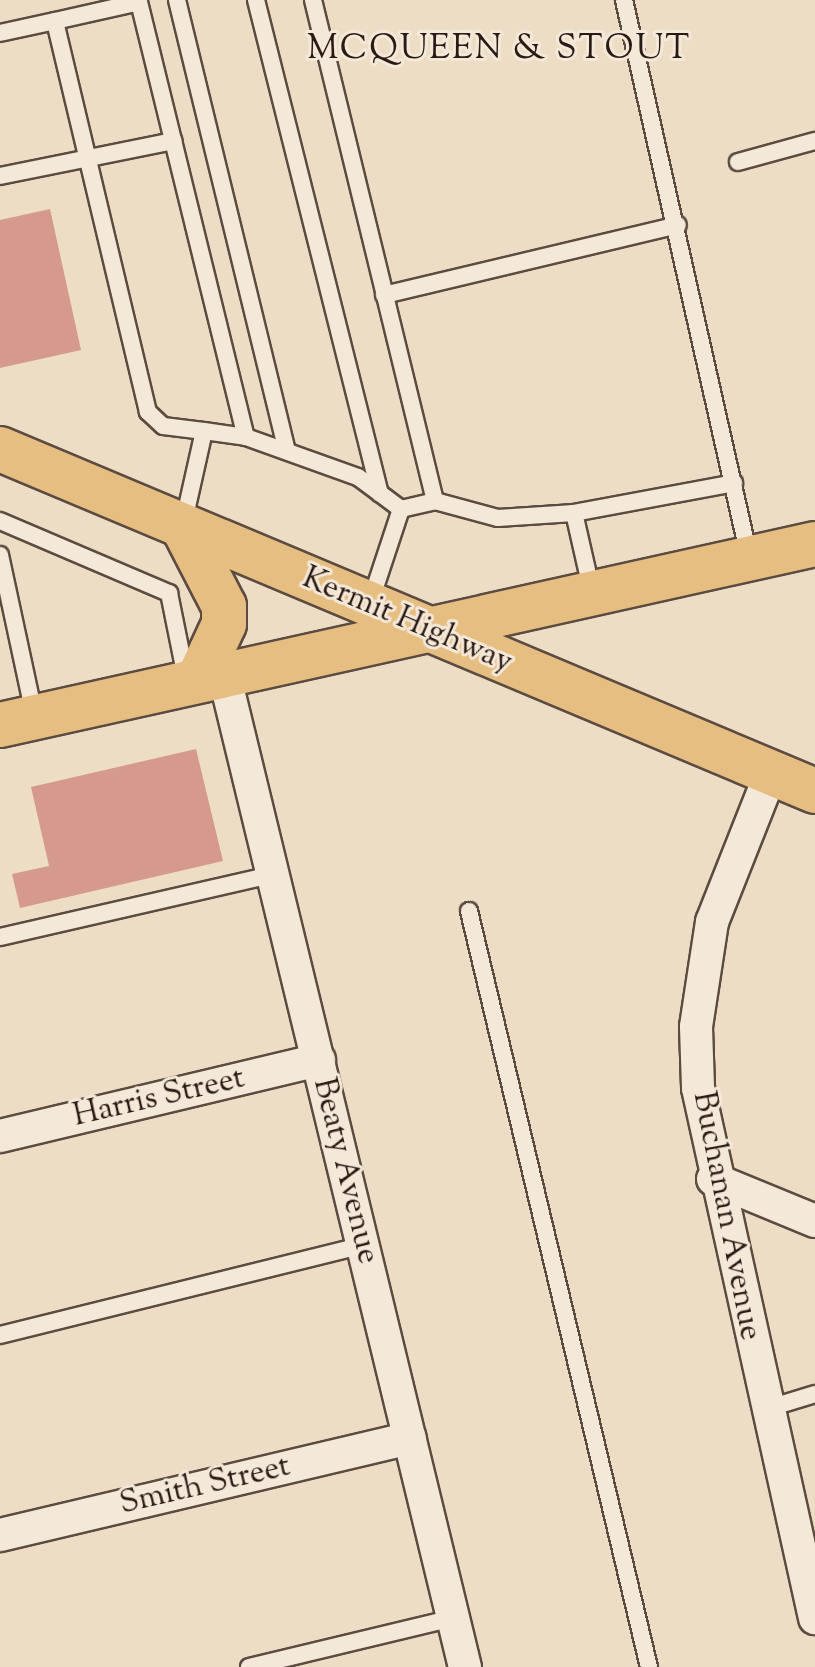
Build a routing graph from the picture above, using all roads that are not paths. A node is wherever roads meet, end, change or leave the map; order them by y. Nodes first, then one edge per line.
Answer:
1 (177, 0) edge
2 (256, 0) edge
3 (313, 0) edge
4 (624, 0) edge
5 (55, 21) junction
6 (0, 33) edge
7 (173, 141) junction
8 (815, 141) edge
9 (87, 159) junction
10 (738, 162) dead end
11 (0, 176) edge
12 (678, 225) junction
13 (384, 295) junction
14 (204, 431) junction
15 (246, 437) junction
16 (0, 449) edge
17 (287, 451) junction
18 (734, 483) junction
19 (380, 494) junction
20 (435, 501) junction
21 (401, 509) junction
22 (574, 513) junction
23 (0, 521) edge
24 (183, 527) junction
25 (815, 544) edge
26 (0, 555) edge
27 (750, 558) junction
28 (592, 594) junction
29 (370, 606) junction
30 (428, 630) junction
31 (203, 679) junction
32 (17, 721) edge
33 (771, 773) junction
34 (815, 791) edge
35 (274, 874) junction
36 (469, 911) dead end
37 (0, 937) edge
38 (319, 1060) junction
39 (0, 1136) edge
40 (713, 1179) junction
41 (815, 1221) edge
42 (363, 1245) junction
43 (0, 1335) edge
44 (815, 1394) edge
45 (766, 1409) junction
46 (410, 1438) junction
47 (0, 1535) edge
48 (453, 1618) junction
49 (815, 1618) edge
50 (249, 1667) edge
51 (465, 1667) edge
52 (649, 1667) edge

1 - 17 lane
2 - 19 lane
3 - 13 lane
4 - 12 lane
5 - 6 lane
5 - 7 lane
5 - 9 lane
7 - 9 lane
7 - 15 lane
8 - 10 lane
9 - 11 lane
9 - 14 lane
12 - 13 lane
12 - 18 lane
13 - 20 lane
14 - 15 lane
14 - 24 lane
15 - 17 lane
16 - 24 main road, Kermit Highway
17 - 19 lane
18 - 22 lane
18 - 27 lane
19 - 21 lane
20 - 21 lane
20 - 22 lane
21 - 29 lane
22 - 28 lane
23 - 31 lane
24 - 29 main road, Kermit Highway
24 - 31 main road
25 - 27 main road
26 - 32 lane
27 - 28 main road
28 - 30 main road
29 - 30 main road, Kermit Highway
30 - 31 main road
30 - 33 main road, Kermit Highway
31 - 32 main road
31 - 35 street, Beaty Avenue
33 - 34 main road, Kermit Highway
33 - 40 street, Buchanan Avenue
35 - 37 lane
35 - 38 street, Beaty Avenue
36 - 52 lane
38 - 39 street, Harris Street
38 - 42 street, Beaty Avenue
40 - 41 street
40 - 45 street, Buchanan Avenue
42 - 43 lane
42 - 46 street, Beaty Avenue
44 - 45 lane
45 - 49 street, Buchanan Avenue
46 - 47 street, Smith Street
46 - 48 street, Beaty Avenue
48 - 50 lane
48 - 51 street, Beaty Avenue

